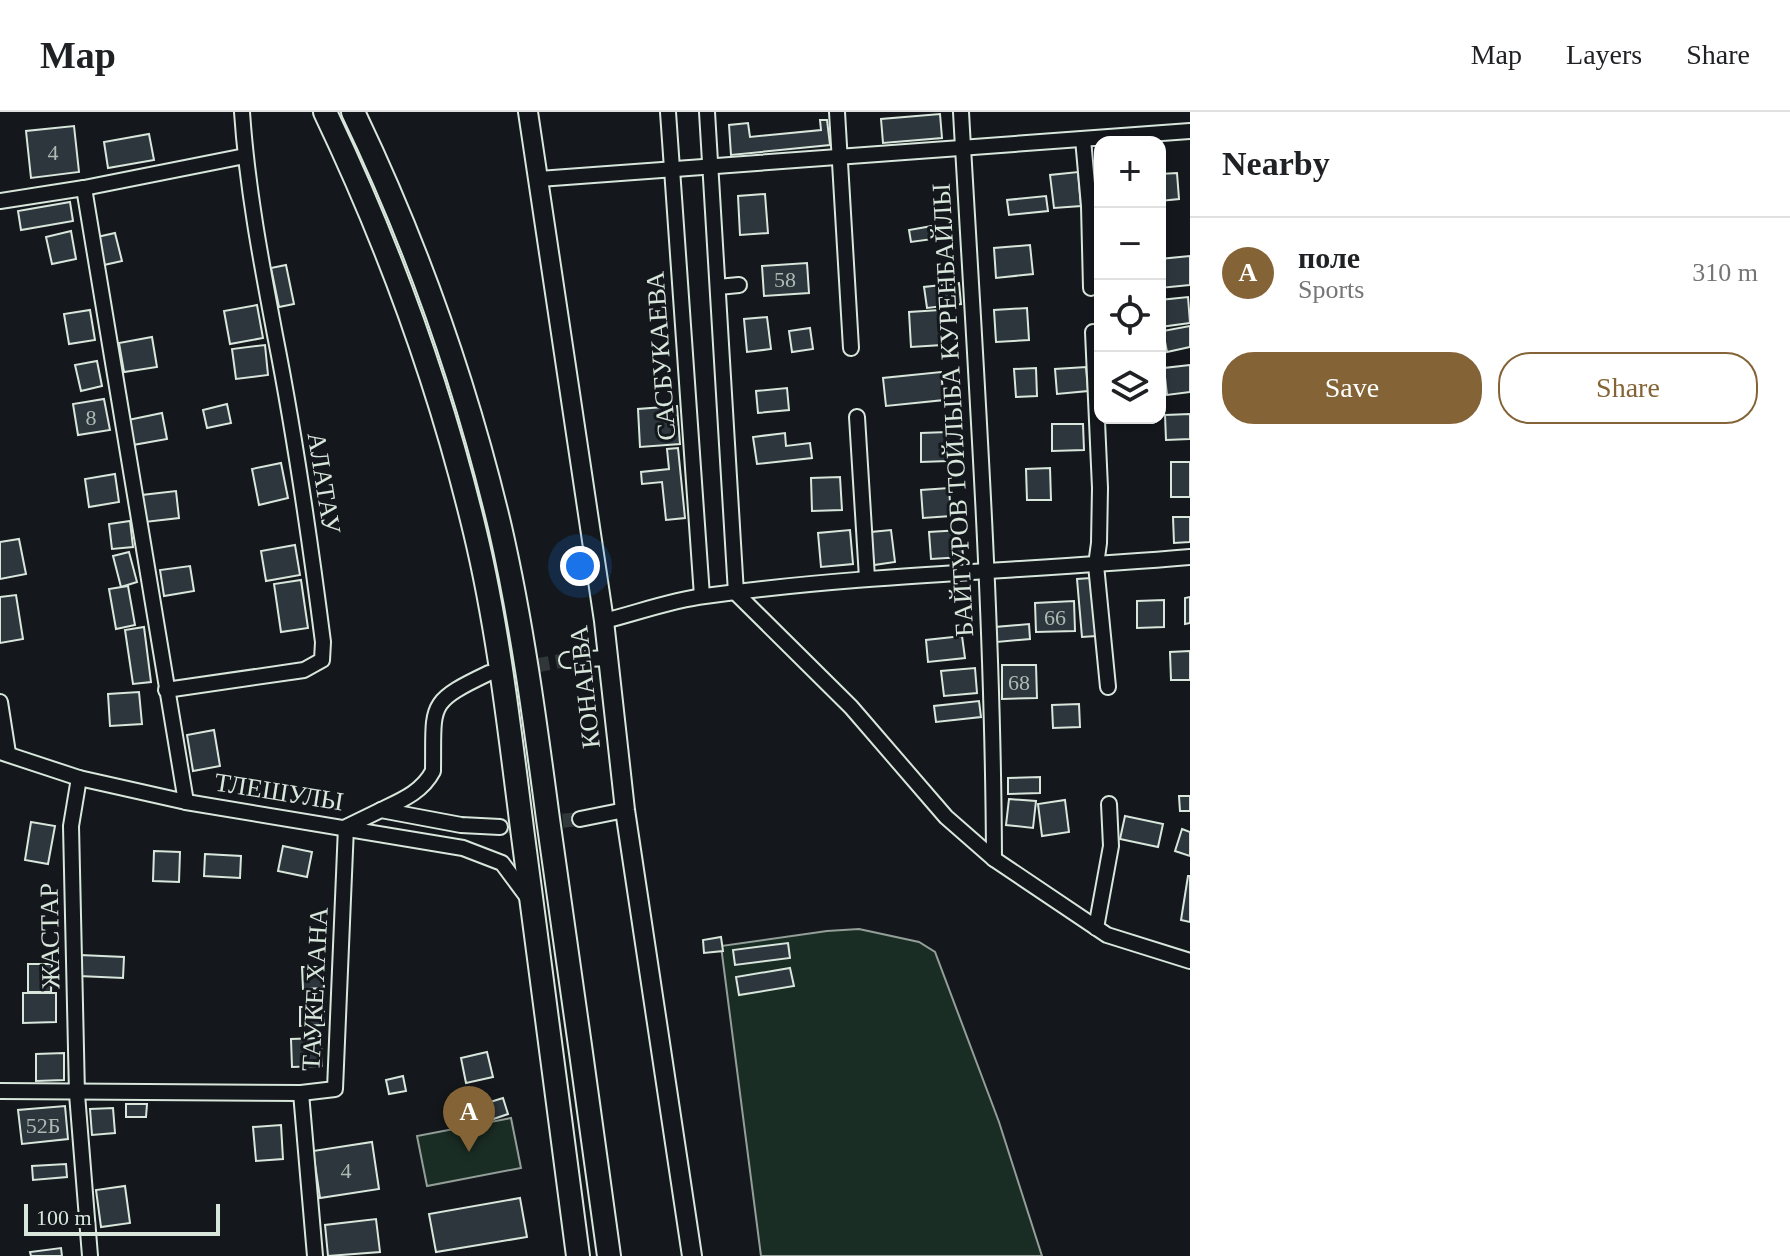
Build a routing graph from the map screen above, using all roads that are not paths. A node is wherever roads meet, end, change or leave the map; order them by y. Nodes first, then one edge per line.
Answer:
1 (242, 112) edge
2 (325, 112) edge
3 (353, 112) edge
4 (528, 112) edge
5 (668, 112) edge
6 (707, 112) edge
7 (837, 112) edge
8 (961, 112) edge
9 (1190, 131) edge
10 (1083, 139) junction
11 (963, 148) junction
12 (245, 156) junction
13 (840, 157) junction
14 (672, 168) junction
15 (712, 168) junction
16 (539, 179) junction
17 (84, 188) junction
18 (0, 201) edge
19 (739, 285) dead end
20 (718, 287) junction
21 (1091, 288) dead end
22 (1093, 332) dead end
23 (851, 348) dead end
24 (857, 417) dead end
25 (1190, 557) edge
26 (1096, 565) junction
27 (986, 569) junction
28 (867, 578) junction
29 (736, 593) junction
30 (702, 596) junction
31 (604, 621) junction
32 (608, 658) junction
33 (567, 660) tunnel mouth
34 (489, 673) tunnel mouth
35 (1108, 687) dead end
36 (166, 690) junction
37 (0, 702) edge
38 (4, 752) edge
39 (79, 778) junction
40 (186, 802) junction
41 (1109, 804) dead end
42 (381, 810) junction
43 (625, 810) junction
44 (580, 819) tunnel mouth
45 (346, 827) junction
46 (500, 827) tunnel mouth
47 (994, 859) junction
48 (532, 904) junction
49 (1096, 928) junction
50 (1190, 961) edge
51 (0, 1091) edge
52 (301, 1093) junction
53 (77, 1094) junction
54 (90, 1256) edge
55 (315, 1256) edge
56 (578, 1256) edge
57 (609, 1256) edge
58 (692, 1256) edge

1 - 12 street
2 - 48 highway
3 - 57 highway
4 - 16 main road, КОНАЕВА
5 - 14 street, САСБУКАЕВА
6 - 15 street
7 - 13 street
8 - 11 street, БАЙТУРОВ ТОЙЛЫБА КУРЕНБАЙЛЫ
9 - 10 street
10 - 11 street
10 - 21 street
11 - 13 street
11 - 27 street, БАЙТУРОВ ТОЙЛЫБА КУРЕНБАЙЛЫ
12 - 17 street
12 - 36 street, АЛАТАУ
13 - 15 street
13 - 23 street
14 - 15 street
14 - 16 street
14 - 30 street, САСБУКАЕВА
15 - 20 street
16 - 31 main road, КОНАЕВА
17 - 18 street
17 - 36 street
19 - 20 street
20 - 29 street
22 - 26 street
24 - 28 street
25 - 26 street
26 - 27 street
26 - 35 street
27 - 28 street
27 - 47 street, БАЙТУРОВ ТОЙЛЫБА КУРЕНБАЙЛЫ
28 - 29 street
29 - 30 street
29 - 47 street
30 - 31 street
31 - 32 main road, КОНАЕВА
32 - 33 street
32 - 43 main road, КОНАЕВА
34 - 42 street
36 - 40 street
37 - 38 street
38 - 39 street, ТЛЕШУЛЫ
39 - 40 street, ТЛЕШУЛЫ
39 - 53 street, ЖАСТАР
40 - 45 street, ТЛЕШУЛЫ
41 - 49 street
42 - 45 street
42 - 46 street
43 - 44 street
43 - 58 main road, КОНАЕВА
45 - 48 street, ТЛЕШУЛЫ
45 - 52 street, ТАУКЕ ХАНА
47 - 49 street
48 - 56 highway
49 - 50 street
51 - 53 street
52 - 53 street, ТАУКЕ ХАНА
52 - 55 street, ТАУКЕ ХАНА
53 - 54 street, ЖАСТАР

